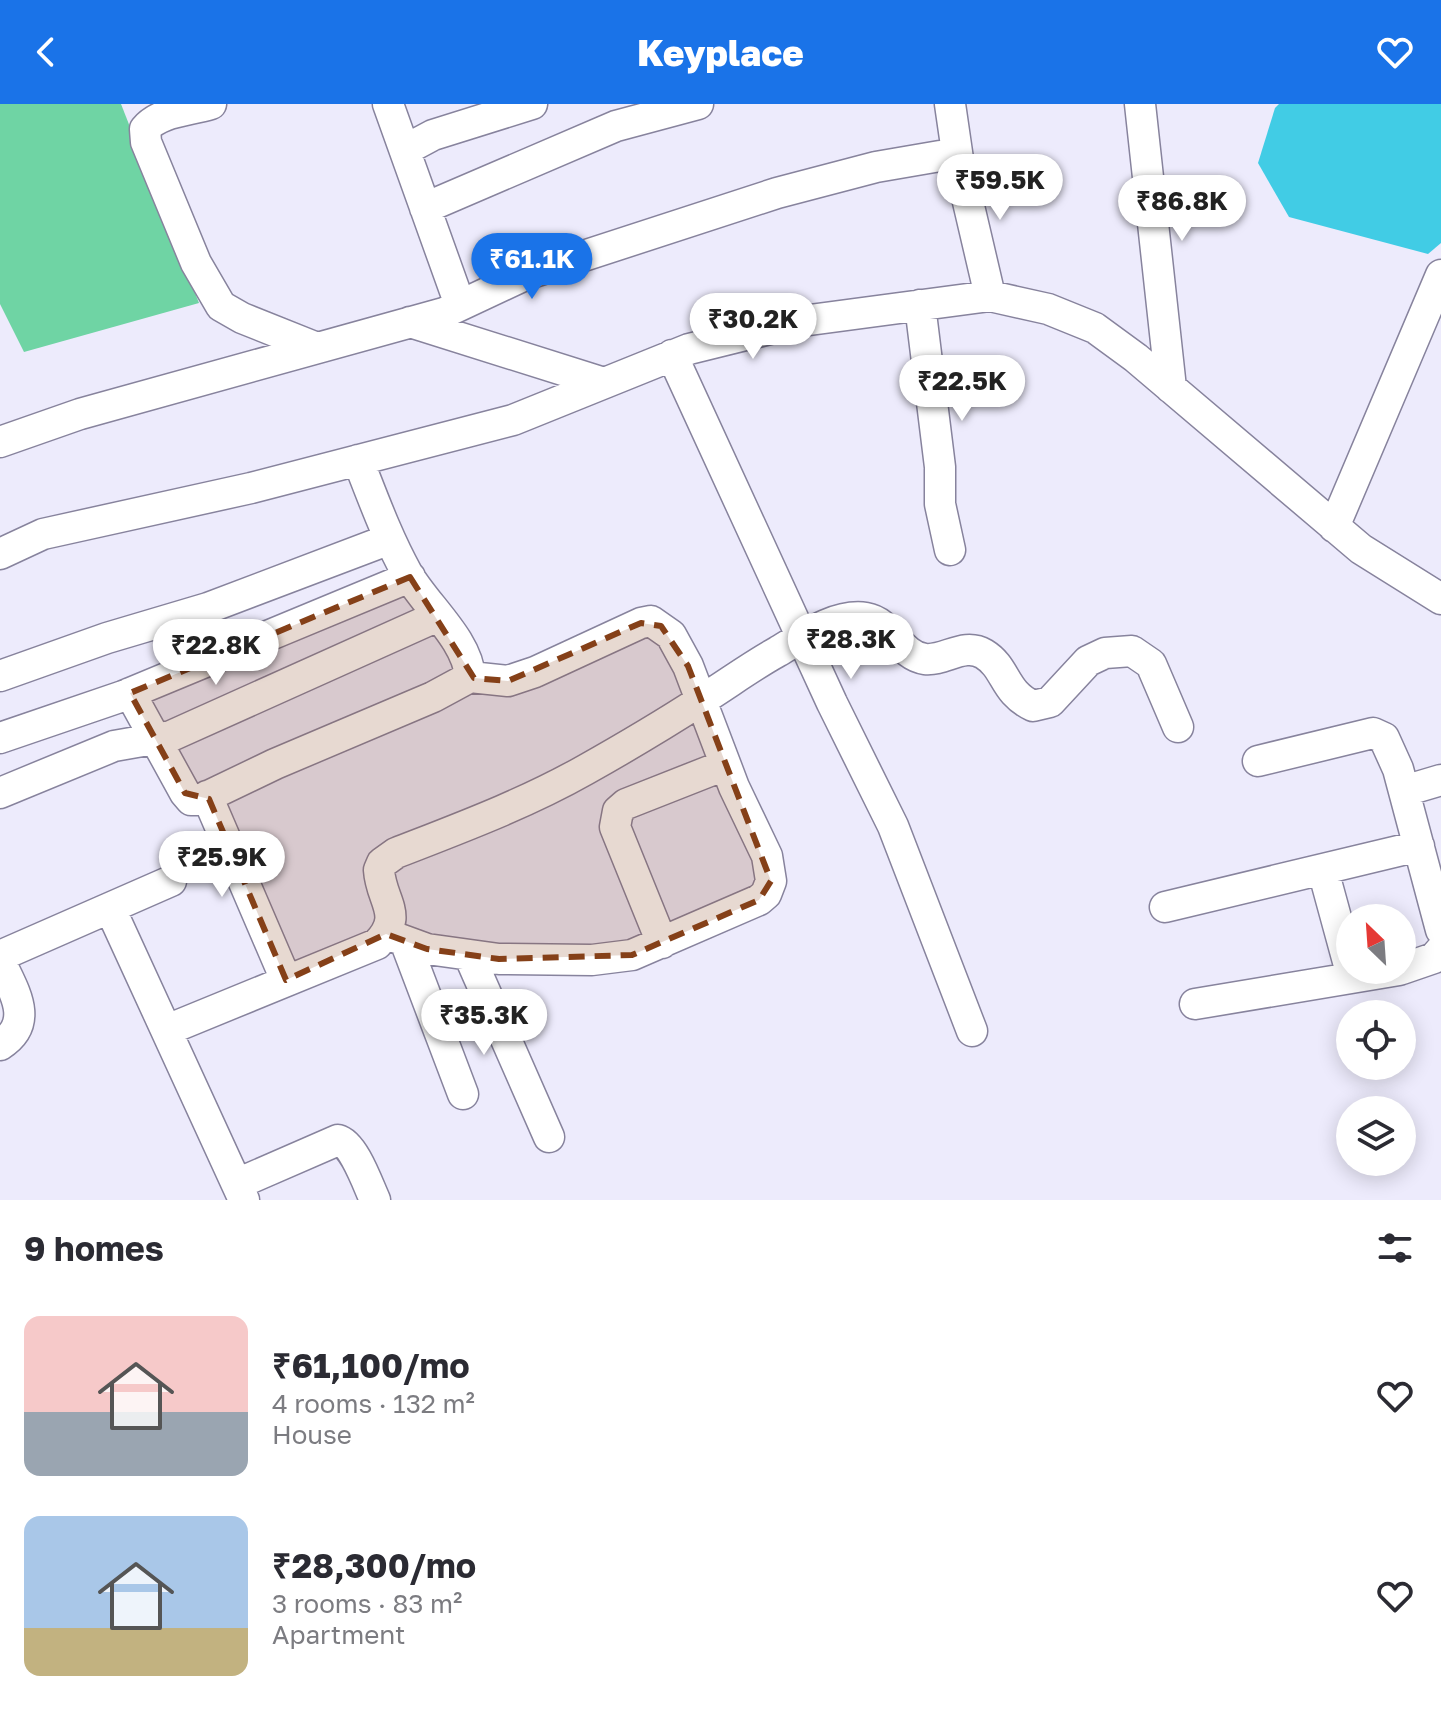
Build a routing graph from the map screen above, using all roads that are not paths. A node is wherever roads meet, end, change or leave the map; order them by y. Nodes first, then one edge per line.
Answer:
1 (211, 104) edge
2 (388, 104) edge
3 (532, 104) edge
4 (698, 104) edge
5 (950, 104) edge
6 (1140, 104) edge
7 (178, 108) edge
8 (405, 150) junction
9 (958, 159) junction
10 (425, 208) junction
11 (1441, 275) edge
12 (990, 296) junction
13 (460, 305) junction
14 (920, 305) junction
15 (410, 322) junction
16 (317, 348) junction
17 (672, 355) junction
18 (604, 383) junction
19 (1171, 388) junction
20 (0, 442) edge
21 (358, 460) junction
22 (1334, 527) junction
23 (390, 539) junction
24 (950, 550) dead end
25 (0, 554) edge
26 (410, 577) junction
27 (1441, 599) edge
28 (438, 616) junction
29 (802, 637) junction
30 (0, 676) edge
31 (470, 677) junction
32 (130, 693) junction
33 (701, 701) junction
34 (1178, 727) dead end
35 (0, 738) edge
36 (156, 740) junction
37 (1258, 761) dead end
38 (725, 765) junction
39 (1441, 780) edge
40 (1404, 791) junction
41 (0, 793) edge
42 (207, 796) junction
43 (1419, 846) junction
44 (1323, 870) junction
45 (171, 881) dead end
46 (1165, 907) dead end
47 (110, 908) junction
48 (1336, 917) edge
49 (1441, 930) edge
50 (396, 937) junction
51 (662, 943) junction
52 (1441, 950) edge
53 (469, 955) junction
54 (0, 959) edge
55 (1416, 964) edge
56 (1336, 975) edge
57 (286, 980) junction
58 (1195, 1004) dead end
59 (167, 1030) junction
60 (972, 1031) dead end
61 (0, 1045) edge
62 (463, 1094) dead end
63 (549, 1137) dead end
64 (241, 1192) edge
65 (375, 1200) edge

1 - 7 street
2 - 8 street
3 - 8 street
4 - 10 street
5 - 9 street
6 - 19 street
7 - 16 street
8 - 10 street
9 - 12 street
9 - 13 street
10 - 13 street
11 - 22 street
12 - 14 street
12 - 19 street
13 - 15 street
14 - 17 street
14 - 24 street
15 - 16 street
15 - 18 street
16 - 20 street
17 - 18 street
17 - 29 street
18 - 21 street
19 - 22 street
21 - 23 street
21 - 25 street
22 - 27 street
23 - 26 street
23 - 30 street
26 - 28 street
26 - 32 street
28 - 31 street
28 - 36 street
29 - 33 street
29 - 34 street
29 - 60 street
31 - 33 street
31 - 42 street
32 - 35 street
32 - 36 street
33 - 38 street
33 - 50 street
36 - 41 street
36 - 42 street
37 - 40 street
38 - 51 street
38 - 51 street
39 - 40 street
40 - 43 street
42 - 57 street
43 - 44 street
43 - 49 street
44 - 46 street
44 - 48 street
45 - 47 street
47 - 54 street
47 - 59 street
50 - 53 street
50 - 57 street
50 - 62 street
51 - 53 street
52 - 55 street
53 - 63 street
54 - 61 street
56 - 58 street
57 - 59 street
59 - 64 street
64 - 65 street

